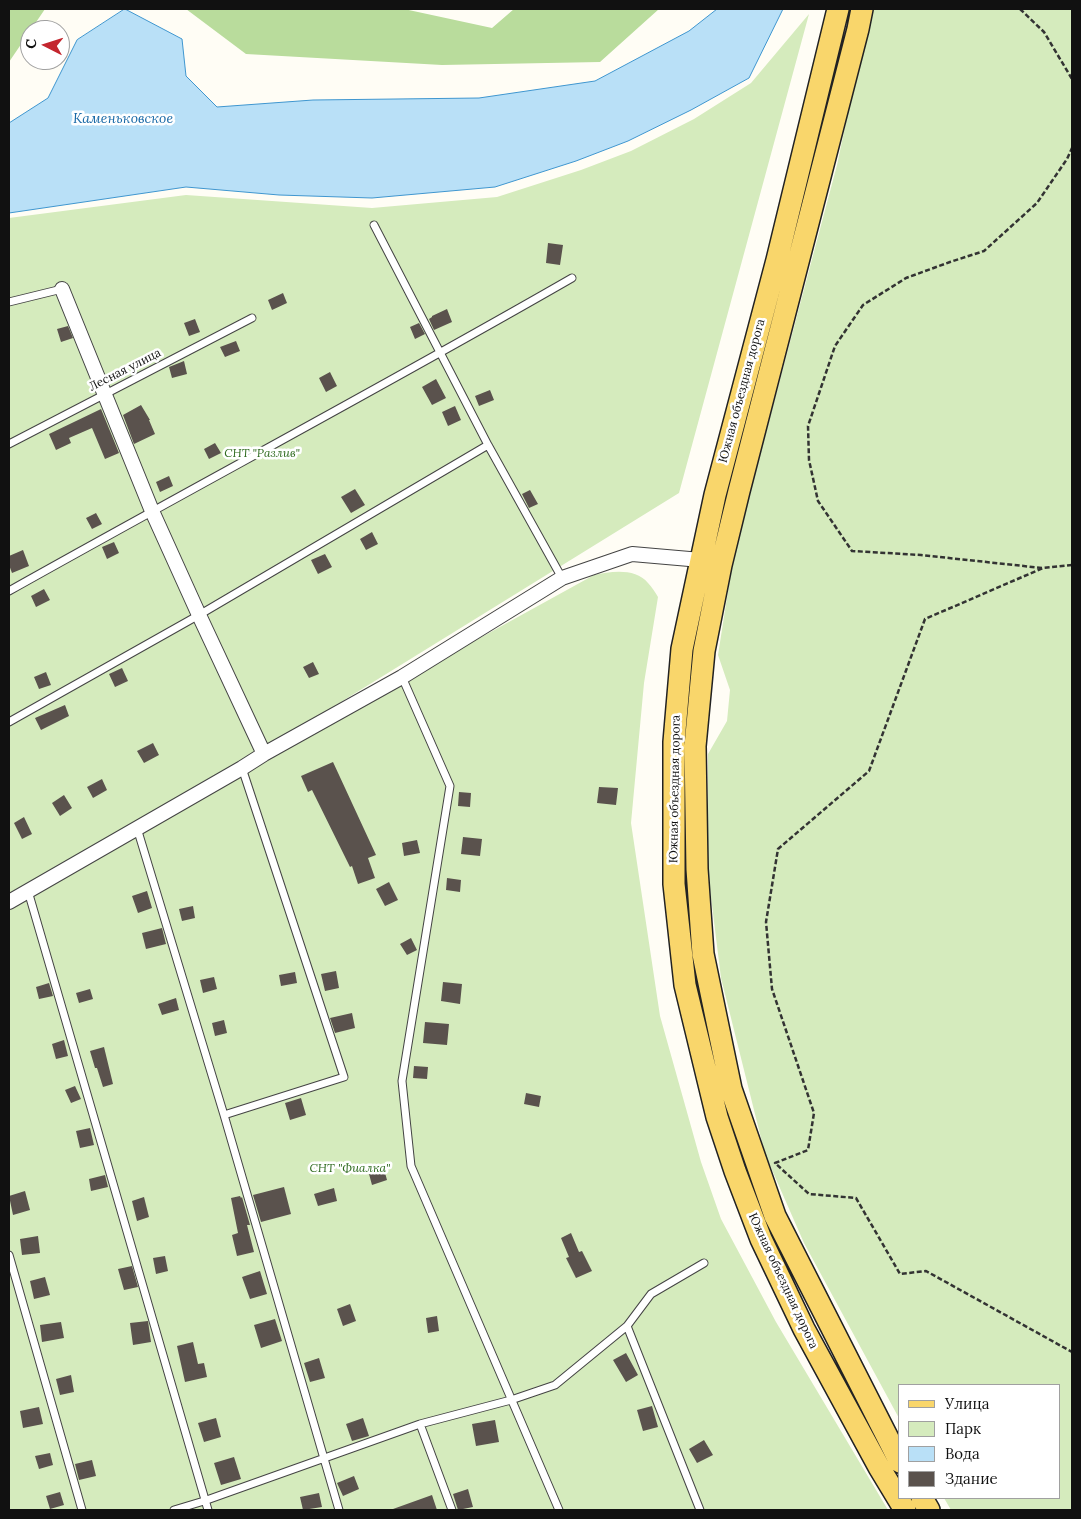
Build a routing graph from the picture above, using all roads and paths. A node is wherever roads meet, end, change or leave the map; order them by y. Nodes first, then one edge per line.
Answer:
1 (838, 9) edge
2 (862, 9) edge
3 (1020, 9) edge
4 (1072, 80) edge
5 (1072, 148) edge
6 (374, 226) dead end
7 (572, 278) dead end
8 (62, 289) joint
9 (9, 302) edge
10 (252, 318) dead end
11 (440, 354) junction
12 (105, 393) junction
13 (9, 444) edge
14 (488, 445) junction
15 (152, 511) junction
16 (1072, 565) edge
17 (1043, 568) junction
18 (709, 573) junction
19 (562, 578) junction
20 (9, 591) edge
21 (199, 615) junction
22 (402, 678) junction
23 (9, 722) edge
24 (264, 754) junction
25 (242, 768) junction
26 (137, 828) junction
27 (28, 891) junction
28 (9, 902) edge
29 (224, 1115) junction
30 (9, 1255) edge
31 (704, 1262) dead end
32 (627, 1326) junction
33 (1072, 1352) edge
34 (511, 1400) junction
35 (420, 1424) junction
36 (324, 1458) junction
37 (898, 1458) edge
38 (898, 1498) edge
39 (898, 1499) edge
40 (923, 1499) edge
41 (204, 1501) junction
42 (82, 1510) edge
43 (174, 1510) edge
44 (208, 1510) edge
45 (339, 1510) edge
46 (452, 1510) edge
47 (559, 1510) edge
48 (700, 1510) edge
49 (905, 1510) edge
50 (929, 1510) edge

1 - 18 main road, Южная объездная дорога
2 - 18 main road, Южная объездная дорога
3 - 4 path
5 - 17 path
6 - 11 lane
7 - 11 lane
8 - 9 lane
8 - 12 street
10 - 12 lane, Лесная улица
11 - 14 lane
11 - 15 lane
12 - 13 lane, Лесная улица
12 - 15 street
14 - 19 lane
14 - 21 lane
15 - 20 lane
15 - 21 street
16 - 17 path
17 - 33 path
18 - 19 street
18 - 37 main road, Южная объездная дорога
18 - 38 main road, Южная объездная дорога
19 - 22 street
21 - 23 lane
21 - 24 street
22 - 24 street
22 - 34 lane
24 - 25 street
25 - 26 street
25 - 29 lane
26 - 27 street
26 - 29 lane
27 - 28 street
27 - 41 lane
29 - 36 lane
30 - 42 lane
31 - 32 lane
32 - 34 lane
32 - 48 lane
34 - 35 lane
34 - 47 lane
35 - 36 lane
35 - 46 lane
36 - 41 lane
36 - 45 lane
39 - 49 main road, Южная объездная дорога
40 - 50 main road
41 - 43 lane
41 - 44 lane

